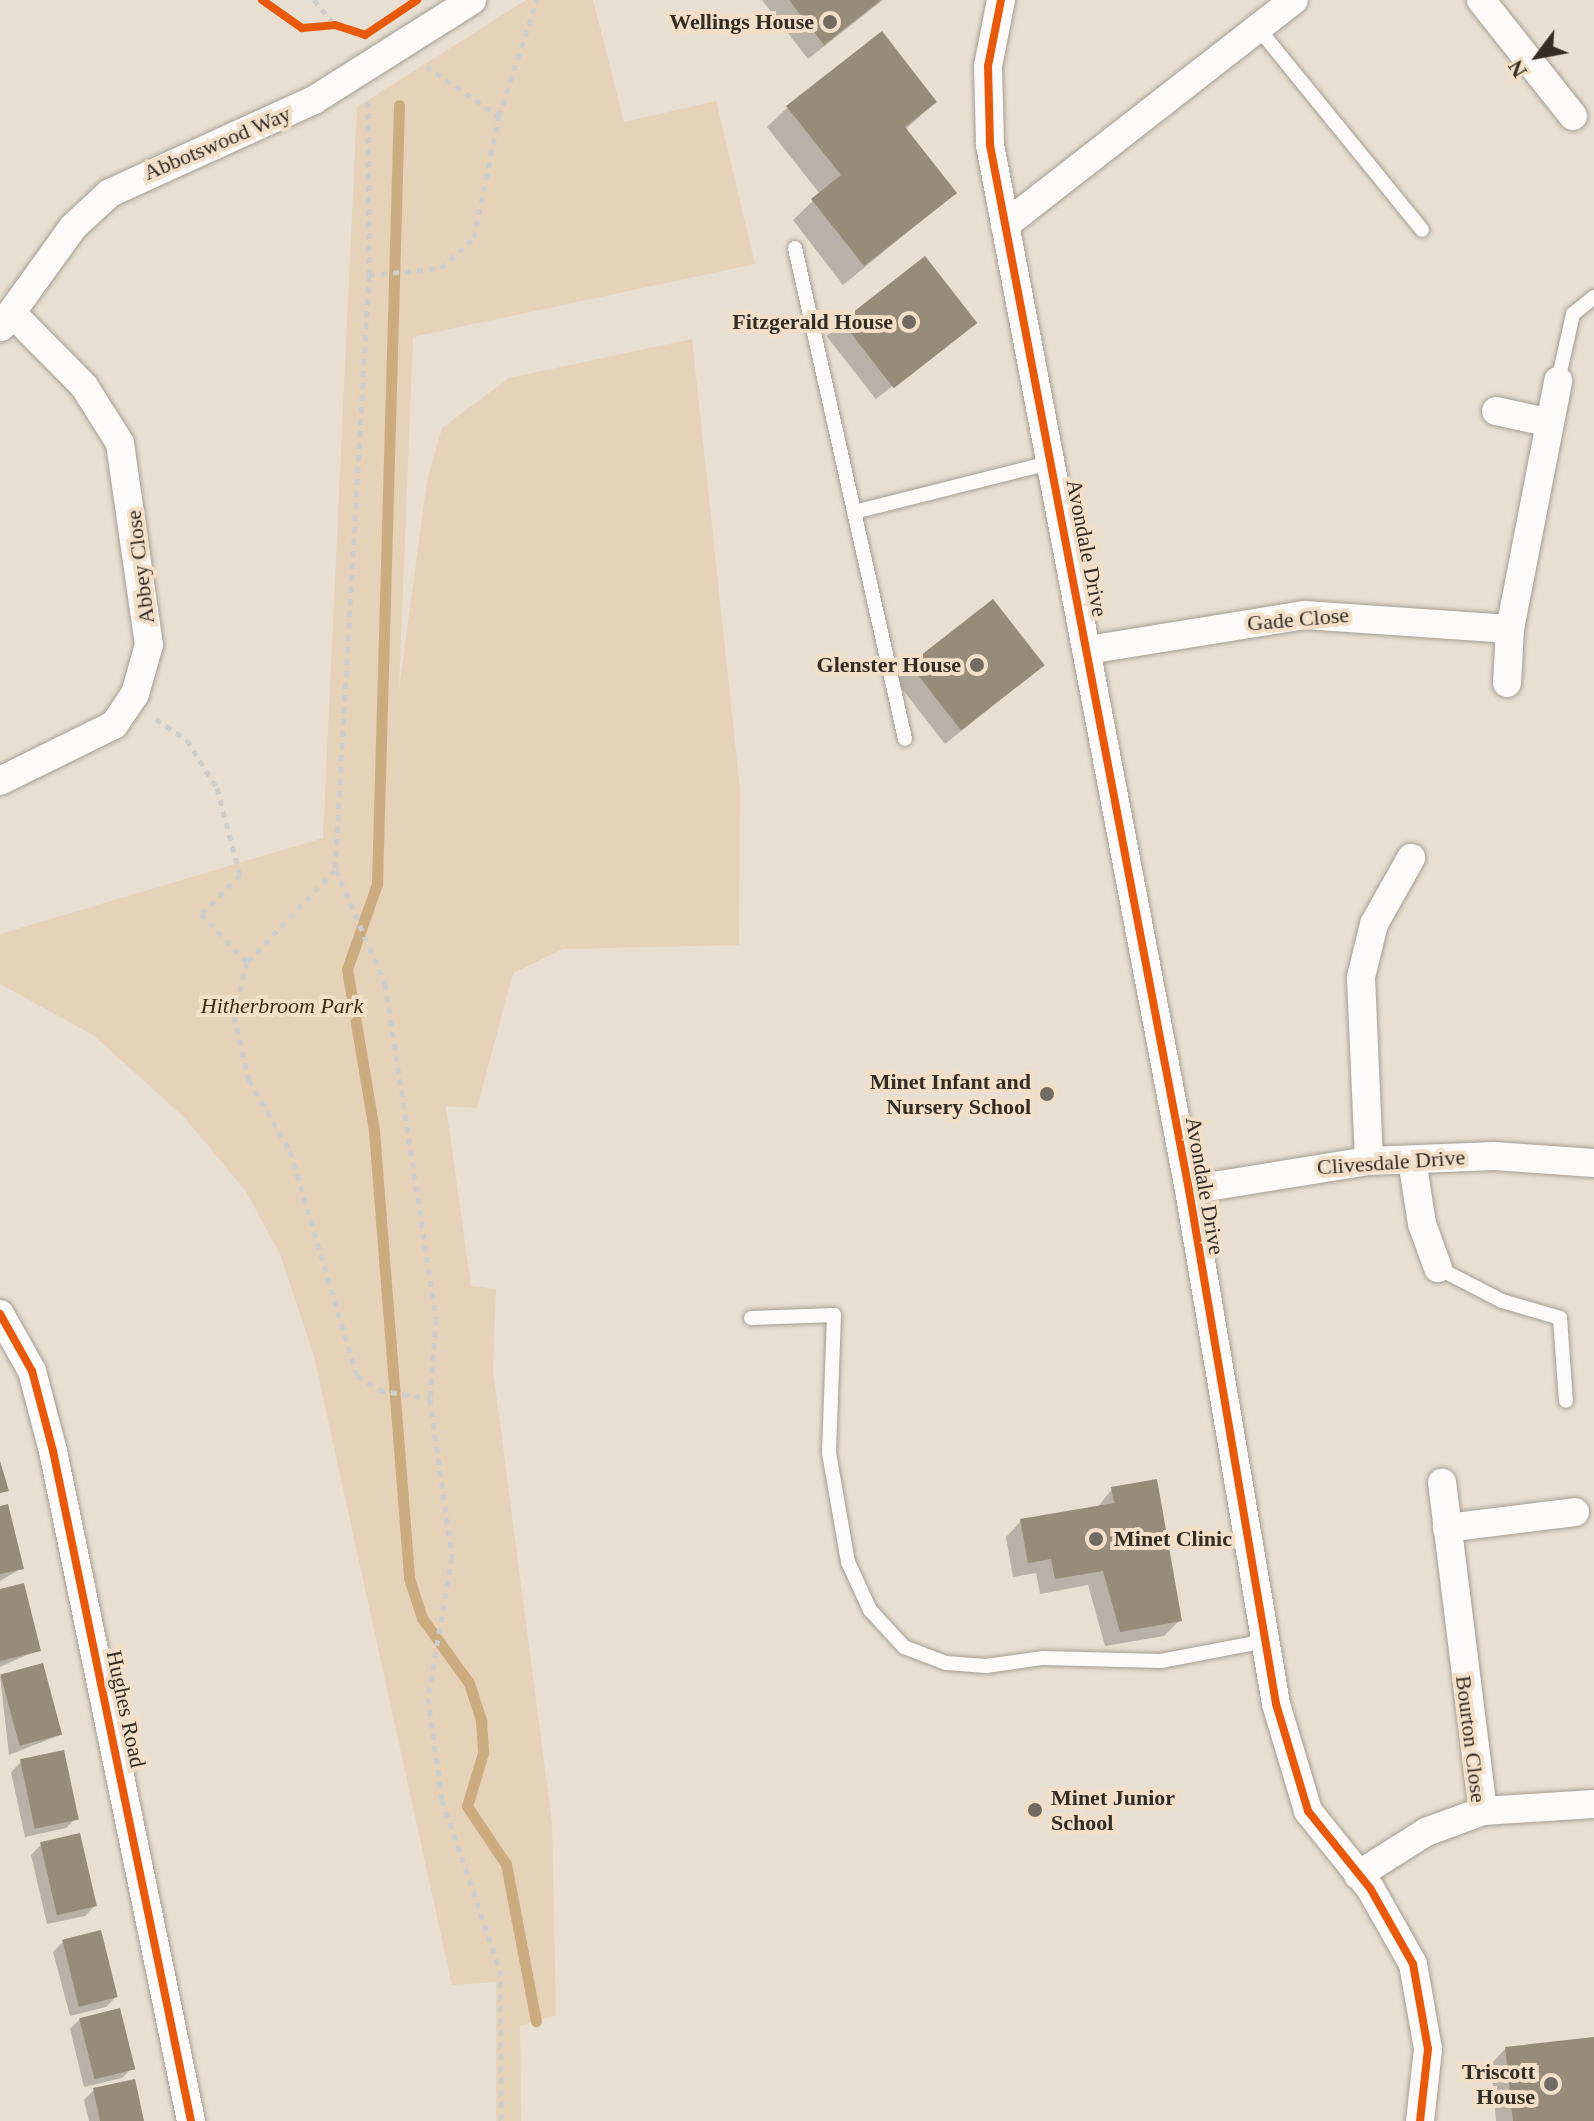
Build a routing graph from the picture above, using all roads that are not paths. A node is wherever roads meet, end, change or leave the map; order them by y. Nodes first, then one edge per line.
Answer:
1 (472, 0) edge
2 (1001, 0) edge
3 (1294, 0) edge
4 (1481, 0) edge
5 (1258, 28) junction
6 (1573, 116) dead end
7 (1005, 225) junction
8 (1422, 230) dead end
9 (795, 248) dead end
10 (1594, 297) edge
11 (6, 321) edge
12 (1558, 381) joint
13 (1496, 411) dead end
14 (1546, 422) junction
15 (1053, 462) junction
16 (854, 512) junction
17 (1510, 629) junction
18 (1088, 650) junction
19 (1507, 683) dead end
20 (905, 739) dead end
21 (0, 781) edge
22 (1411, 858) dead end
23 (1412, 1160) junction
24 (1369, 1161) junction
25 (1594, 1163) edge
26 (1189, 1190) junction
27 (1438, 1268) joint
28 (0, 1314) edge
29 (751, 1318) dead end
30 (1566, 1401) dead end
31 (1442, 1483) dead end
32 (1575, 1512) dead end
33 (1447, 1528) junction
34 (1266, 1641) junction
35 (1594, 1804) edge
36 (1483, 1811) junction
37 (1358, 1875) junction
38 (191, 2121) edge
39 (1420, 2121) edge

1 - 11 street, Abbotswood Way
2 - 7 street, Avondale Drive
3 - 5 street
4 - 6 street
5 - 7 street
5 - 8 lane
7 - 15 street, Avondale Drive
9 - 16 lane
10 - 12 lane
11 - 21 street, Abbey Close
12 - 14 street
13 - 14 street
14 - 17 street
15 - 16 lane
15 - 18 street, Avondale Drive
16 - 20 lane
17 - 18 street, Gade Close
17 - 19 street
18 - 26 street, Avondale Drive
22 - 24 street
23 - 24 street, Clivesdale Drive
23 - 25 street, Clivesdale Drive
23 - 27 street
24 - 26 street, Clivesdale Drive
26 - 34 street, Avondale Drive
27 - 30 lane
28 - 38 street, Hughes Road
29 - 34 lane
31 - 33 street, Bourton Close
32 - 33 street
33 - 36 street, Bourton Close
34 - 37 street, Avondale Drive
35 - 36 street
36 - 37 street, Bourton Close
37 - 39 street, Avondale Drive

